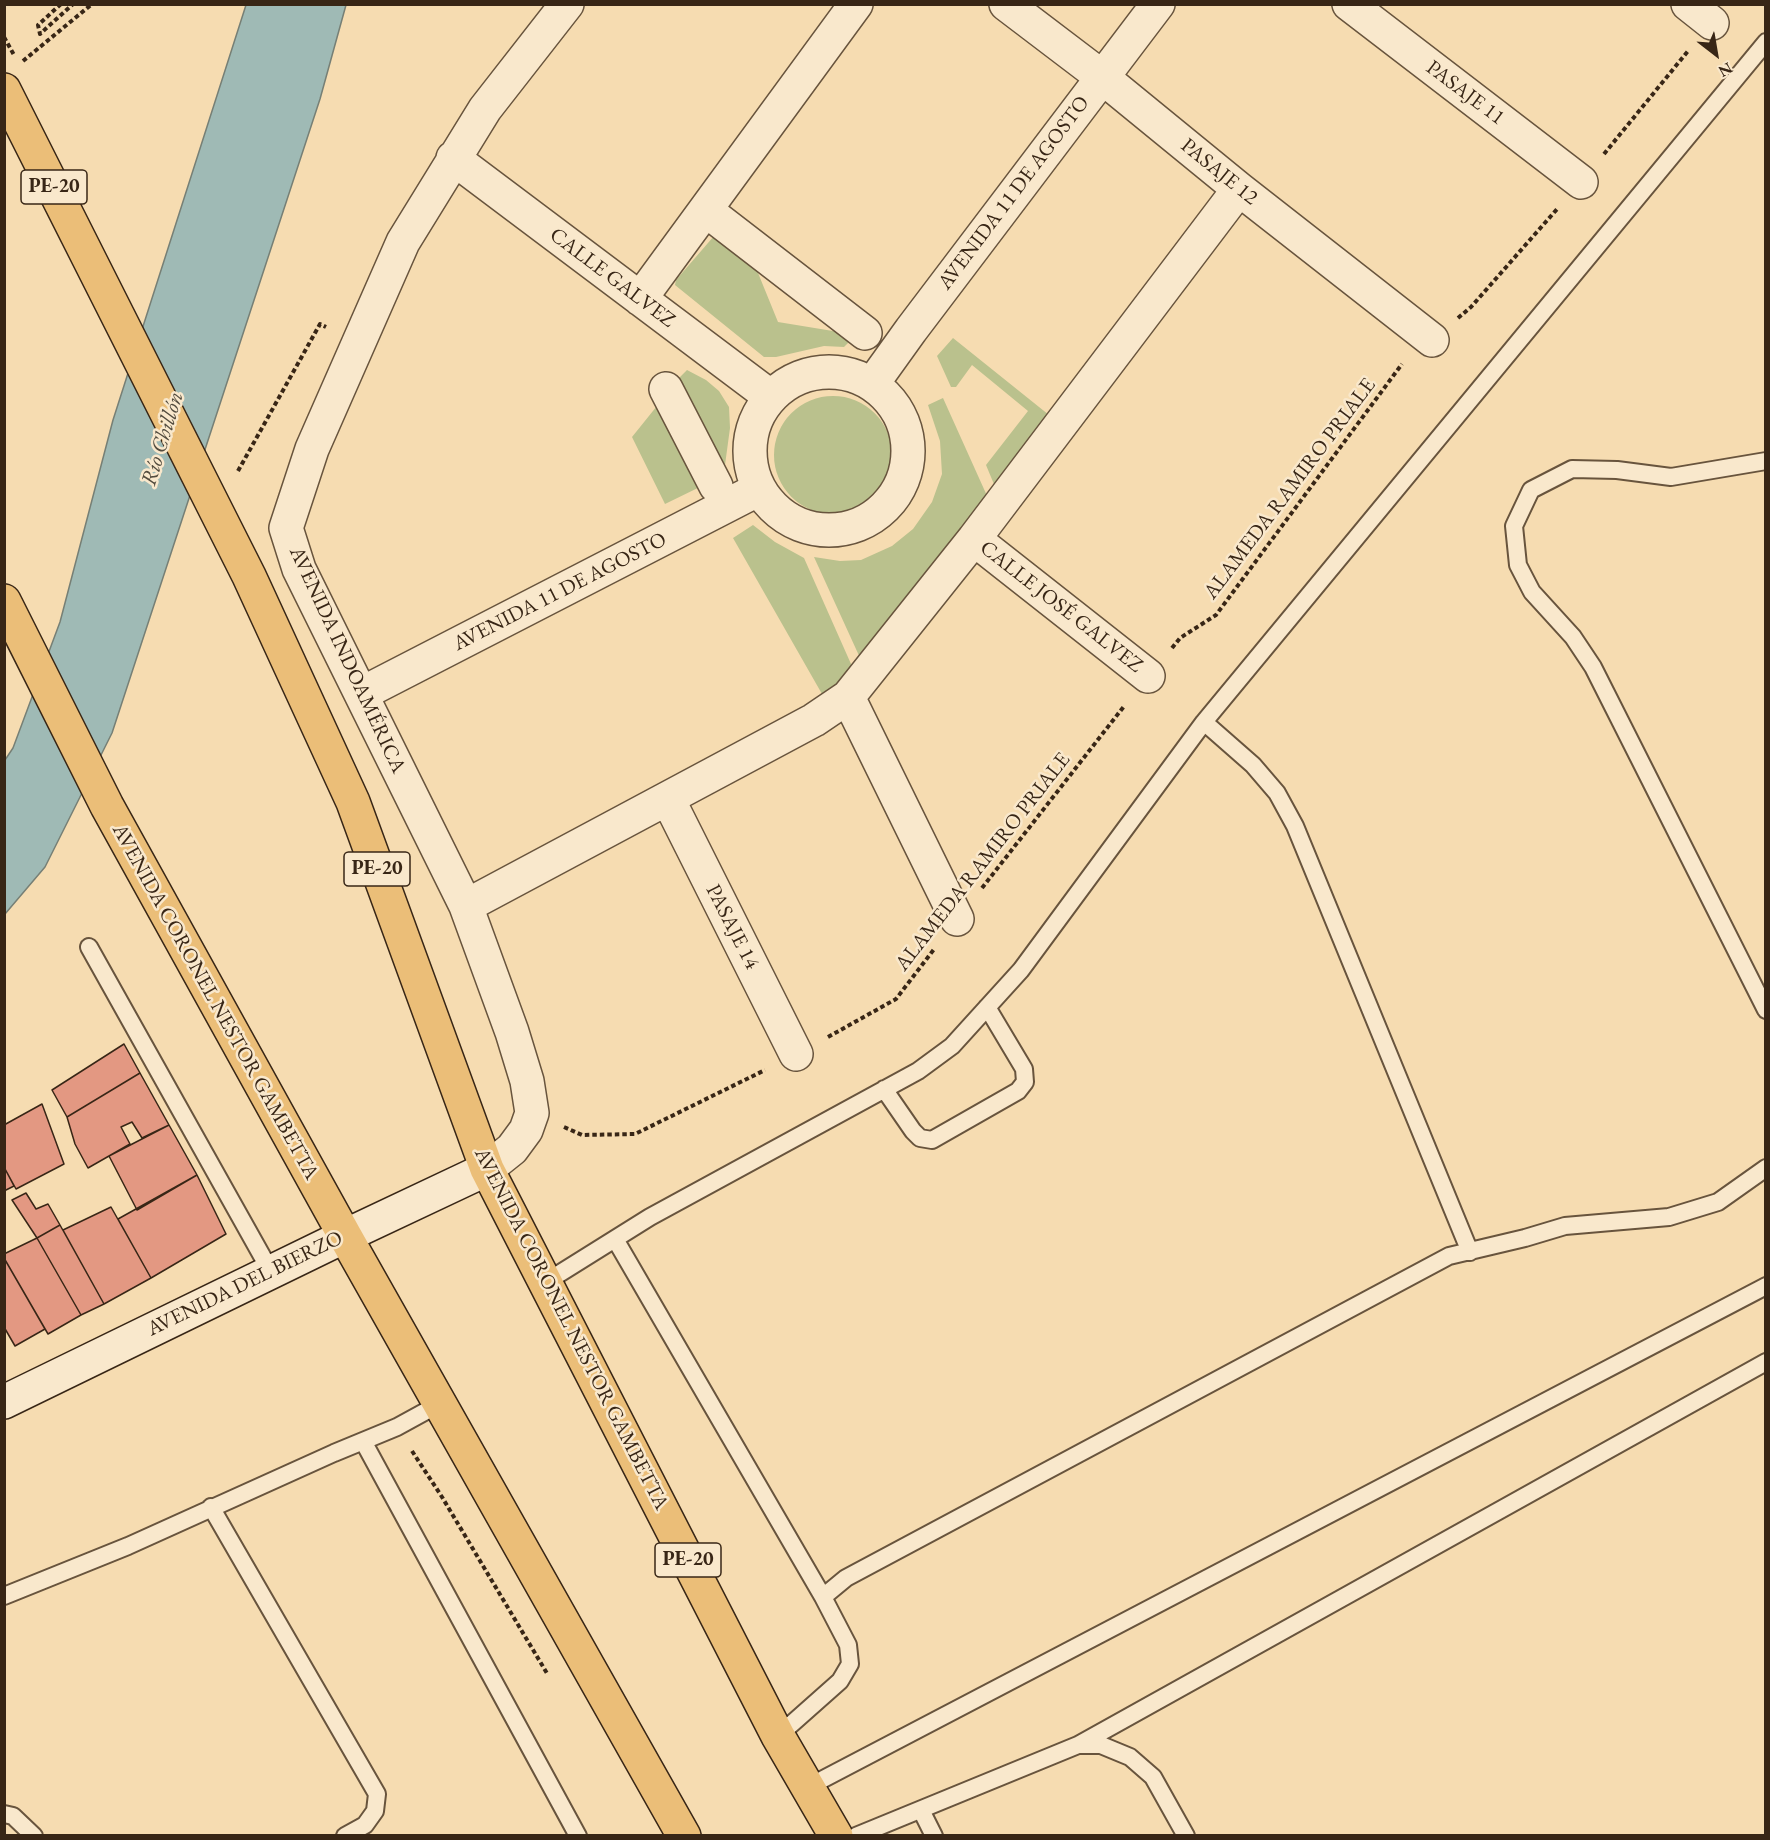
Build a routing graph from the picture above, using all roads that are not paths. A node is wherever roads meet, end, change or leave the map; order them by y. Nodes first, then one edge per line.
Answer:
1 (567, 4) edge
2 (856, 4) edge
3 (1006, 4) edge
4 (1158, 4) edge
5 (1349, 4) edge
6 (1766, 42) edge
7 (12, 77) edge
8 (1102, 77) junction
9 (453, 158) junction
10 (1581, 182) road end
11 (1239, 189) junction
12 (716, 218) dead end
13 (640, 299) junction
14 (865, 333) dead end
15 (1432, 340) road end
16 (873, 383) junction
17 (666, 389) dead end
18 (771, 397) junction
19 (1766, 461) edge
20 (716, 486) dead end
21 (759, 489) junction
22 (974, 539) junction
23 (4, 602) edge
24 (1148, 676) road end
25 (361, 694) junction
26 (848, 697) junction
27 (1204, 722) junction
28 (668, 799) junction
29 (466, 906) junction
30 (957, 919) road end
31 (89, 947) dead end
32 (987, 1007) junction
33 (1766, 1010) edge
34 (796, 1054) road end
35 (884, 1089) junction
36 (1766, 1168) edge
37 (487, 1169) junction
38 (345, 1236) junction
39 (615, 1239) junction
40 (1470, 1252) junction
41 (272, 1272) junction
42 (546, 1282) junction
43 (1766, 1286) edge
44 (1766, 1362) edge
45 (4, 1402) edge
46 (439, 1404) junction
47 (363, 1441) junction
48 (211, 1508) junction
49 (4, 1596) edge
50 (823, 1597) junction
51 (778, 1736) junction
52 (1078, 1745) junction
53 (808, 1787) junction
54 (921, 1810) junction
55 (4, 1814) edge
56 (34, 1836) edge
57 (345, 1836) edge
58 (578, 1836) edge
59 (684, 1836) edge
60 (836, 1836) edge
61 (856, 1836) edge
62 (934, 1836) edge
63 (1186, 1836) edge

1 - 9 street, AVENIDA INDOAMÉRICA
2 - 13 street
3 - 8 street, PASAJE 12
4 - 8 street, AVENIDA 11 DE AGOSTO
5 - 10 street, PASAJE 11
6 - 27 lane
7 - 37 highway, AVENIDA CORONEL NESTOR GAMBETTA / PE-20
8 - 11 street, PASAJE 12
8 - 16 street, AVENIDA 11 DE AGOSTO
9 - 13 street, CALLE GALVEZ
9 - 25 street, AVENIDA INDOAMÉRICA
11 - 15 street, PASAJE 12
11 - 22 street
12 - 14 street
13 - 18 street, CALLE GALVEZ
16 - 18 street
16 - 21 street
17 - 20 street
18 - 21 street
19 - 33 lane
21 - 25 street, AVENIDA 11 DE AGOSTO
22 - 24 street, CALLE JOSÉ GALVEZ
22 - 26 street
23 - 38 highway, AVENIDA CORONEL NESTOR GAMBETTA
25 - 29 street, AVENIDA INDOAMÉRICA
26 - 28 street
26 - 30 street
27 - 32 lane
27 - 40 lane
28 - 29 street
28 - 34 street, PASAJE 14
29 - 37 street, AVENIDA INDOAMÉRICA
31 - 41 lane
32 - 35 lane
32 - 35 lane
35 - 39 lane
36 - 40 lane
37 - 38 street, AVENIDA DEL BIERZO
37 - 42 highway, AVENIDA CORONEL NESTOR GAMBETTA / PE-20
38 - 41 street, AVENIDA DEL BIERZO
38 - 46 highway, AVENIDA CORONEL NESTOR GAMBETTA
39 - 42 lane
39 - 50 lane
40 - 50 lane
41 - 45 street, AVENIDA DEL BIERZO
42 - 51 highway, AVENIDA CORONEL NESTOR GAMBETTA / PE-20
43 - 53 lane
44 - 52 lane
46 - 47 lane
46 - 59 highway, AVENIDA CORONEL NESTOR GAMBETTA
47 - 48 lane
47 - 58 lane
48 - 49 lane
48 - 57 lane
50 - 51 lane
51 - 53 highway, AVENIDA CORONEL NESTOR GAMBETTA / PE-20
52 - 54 lane
52 - 63 lane
53 - 60 highway, AVENIDA CORONEL NESTOR GAMBETTA / PE-20
54 - 61 lane
54 - 62 lane
55 - 56 lane

